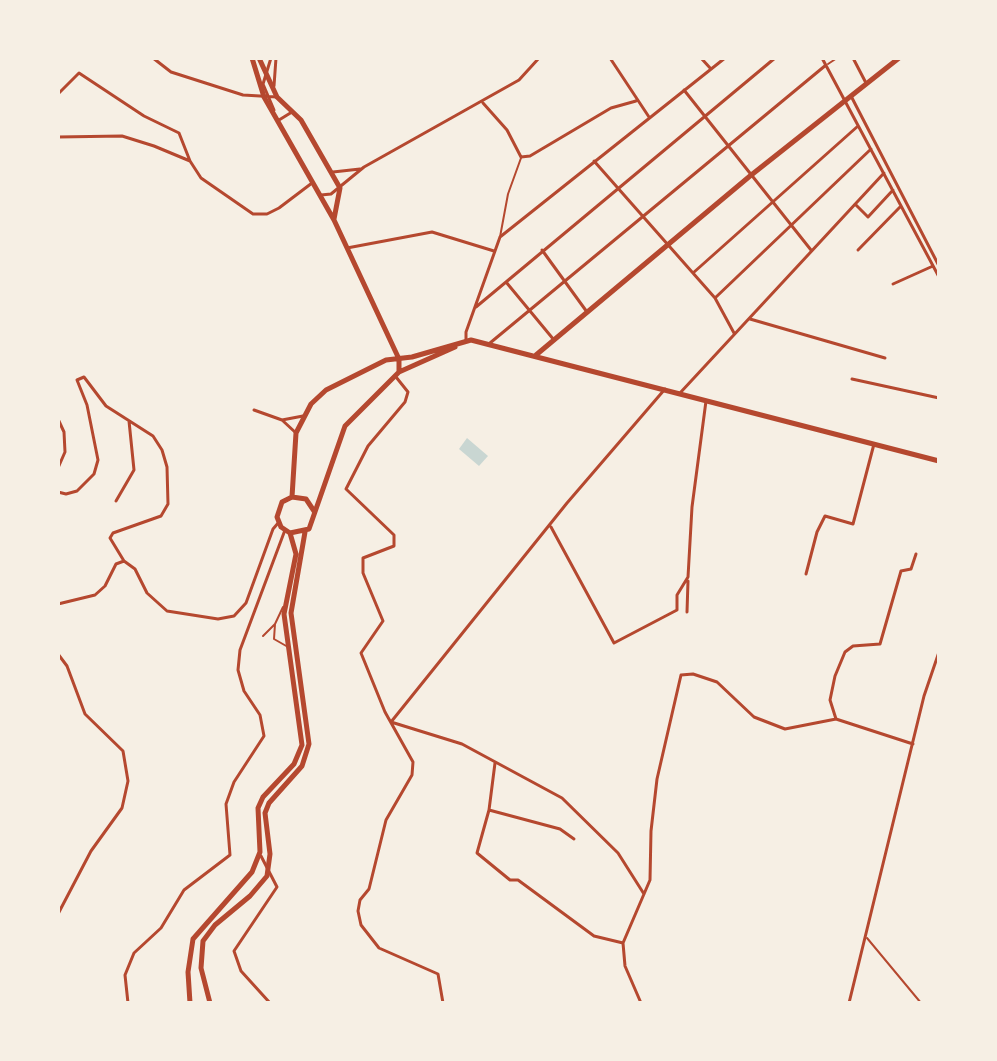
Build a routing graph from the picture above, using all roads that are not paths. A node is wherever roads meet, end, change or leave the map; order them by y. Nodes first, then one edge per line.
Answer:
1 (153, 58) edge
2 (252, 58) edge
3 (262, 58) edge
4 (273, 58) edge
5 (539, 58) edge
6 (610, 58) edge
7 (701, 58) edge
8 (725, 58) edge
9 (775, 58) edge
10 (822, 58) edge
11 (837, 58) edge
12 (853, 58) edge
13 (886, 58) edge
14 (899, 58) edge
15 (826, 65) junction
16 (890, 65) junction
17 (711, 69) junction
18 (265, 73) junction
19 (867, 84) junction
20 (58, 86) edge
21 (63, 89) junction
22 (684, 90) junction
23 (58, 94) edge
24 (266, 97) junction
25 (277, 97) junction
26 (848, 98) junction
27 (636, 101) junction
28 (482, 102) junction
29 (292, 112) junction
30 (703, 115) junction
31 (649, 117) junction
32 (279, 120) junction
33 (867, 126) junction
34 (859, 128) junction
35 (58, 137) edge
36 (874, 142) junction
37 (729, 147) junction
38 (870, 147) junction
39 (521, 157) junction
40 (190, 161) junction
41 (594, 161) junction
42 (364, 167) junction
43 (331, 171) junction
44 (884, 173) junction
45 (750, 176) junction
46 (889, 178) junction
47 (312, 183) junction
48 (340, 188) junction
49 (618, 188) junction
50 (896, 191) junction
51 (318, 193) junction
52 (906, 201) junction
53 (771, 202) junction
54 (855, 203) junction
55 (902, 206) junction
56 (643, 217) junction
57 (334, 220) junction
58 (791, 225) junction
59 (500, 237) junction
60 (668, 247) junction
61 (347, 248) junction
62 (542, 250) junction
63 (811, 250) junction
64 (858, 250) dead end
65 (494, 251) junction
66 (938, 265) edge
67 (932, 266) junction
68 (692, 273) junction
69 (939, 277) edge
70 (505, 280) junction
71 (565, 280) junction
72 (893, 284) dead end
73 (715, 298) junction
74 (527, 309) junction
75 (474, 310) junction
76 (588, 313) junction
77 (750, 319) junction
78 (734, 333) junction
79 (554, 340) junction
80 (466, 341) junction
81 (489, 343) junction
82 (535, 356) junction
83 (885, 358) dead end
84 (399, 359) junction
85 (397, 374) junction
86 (852, 379) dead end
87 (665, 389) junction
88 (680, 393) junction
89 (939, 398) edge
90 (706, 401) junction
91 (254, 410) dead end
92 (303, 416) junction
93 (58, 419) edge
94 (282, 420) junction
95 (129, 421) junction
96 (296, 433) junction
97 (874, 444) junction
98 (939, 461) edge
99 (58, 468) edge
100 (58, 492) edge
101 (292, 497) junction
102 (116, 501) dead end
103 (314, 511) junction
104 (279, 522) junction
105 (551, 527) junction
106 (288, 532) junction
107 (305, 532) junction
108 (916, 554) dead end
109 (124, 561) junction
110 (806, 574) dead end
111 (688, 577) junction
112 (285, 602) junction
113 (58, 604) edge
114 (687, 612) dead end
115 (275, 624) junction
116 (263, 636) dead end
117 (289, 647) junction
118 (939, 652) edge
119 (58, 654) edge
120 (836, 719) junction
121 (391, 722) junction
122 (913, 744) junction
123 (495, 763) junction
124 (489, 810) junction
125 (574, 839) dead end
126 (260, 852) junction
127 (268, 870) junction
128 (645, 894) junction
129 (58, 914) edge
130 (866, 937) junction
131 (623, 943) junction
132 (128, 1003) edge
133 (190, 1003) edge
134 (210, 1003) edge
135 (270, 1003) edge
136 (443, 1003) edge
137 (641, 1003) edge
138 (849, 1003) edge
139 (921, 1003) edge

1 - 24 street
2 - 24 main road
3 - 18 main road
4 - 18 street
4 - 25 street
5 - 28 street
6 - 27 street
7 - 17 street
8 - 17 street
9 - 30 street
10 - 15 street
11 - 15 street
12 - 19 street
13 - 16 street
14 - 16 main road
15 - 26 street
15 - 37 street
16 - 19 main road
17 - 22 street
18 - 24 street
18 - 25 main road
19 - 26 main road
20 - 21 street
21 - 23 street
21 - 40 street
22 - 30 street
22 - 31 street
24 - 25 street
24 - 32 main road
25 - 29 main road
26 - 33 street
26 - 34 street
26 - 45 main road
27 - 31 street
27 - 39 street
28 - 39 street
28 - 42 street
29 - 32 street
29 - 43 main road
30 - 37 street
30 - 49 street
31 - 41 street
32 - 47 main road
33 - 34 street
33 - 36 street
34 - 38 street
34 - 53 street
35 - 40 street
36 - 38 street
36 - 46 street
37 - 45 street
37 - 56 street
38 - 44 street
38 - 58 street
39 - 59 street
40 - 47 street
41 - 49 street
41 - 59 street
42 - 43 street
42 - 48 street
43 - 48 main road
44 - 46 street
44 - 54 street
45 - 53 street
45 - 60 main road
46 - 50 street
47 - 51 main road
48 - 51 street
48 - 57 main road
49 - 56 street
49 - 62 street
50 - 52 street
50 - 54 street
50 - 55 street
51 - 57 main road
52 - 55 street
52 - 66 street
53 - 58 street
53 - 68 street
54 - 63 street
55 - 64 street
55 - 67 street
56 - 60 street
56 - 71 street
57 - 61 main road
58 - 63 street
58 - 73 street
59 - 65 street
60 - 68 street
60 - 76 main road
61 - 65 street
61 - 84 main road
62 - 70 street
62 - 71 street
63 - 77 street
65 - 75 street
66 - 67 street
67 - 69 street
67 - 72 street
68 - 73 street
70 - 74 street
70 - 75 street
71 - 74 street
71 - 76 street
73 - 78 street
74 - 79 street
74 - 81 street
75 - 80 street
76 - 79 main road
77 - 78 street
77 - 83 street
78 - 88 street
79 - 82 main road
80 - 81 main road
80 - 84 main road
80 - 85 main road
81 - 82 main road
82 - 87 main road
84 - 85 main road
84 - 92 main road
85 - 103 main road
85 - 121 street
86 - 89 street
87 - 88 main road
87 - 105 street
88 - 90 main road
90 - 97 main road
90 - 111 street
91 - 94 street
92 - 94 street
92 - 96 main road
93 - 99 street
94 - 96 street
95 - 100 street
95 - 102 street
95 - 109 street
96 - 101 main road
97 - 98 main road
97 - 110 street
101 - 103 main road
101 - 104 main road
103 - 107 main road
104 - 106 main road
104 - 109 street
105 - 111 street
105 - 121 street
106 - 107 main road
106 - 112 main road
106 - 132 street
107 - 127 main road
108 - 120 street
109 - 113 street
111 - 114 street
112 - 115 street
112 - 117 main road
115 - 116 street
115 - 117 street
117 - 126 main road
118 - 122 street
119 - 129 street
120 - 122 street
120 - 128 street
121 - 123 street
121 - 136 street
122 - 130 street
123 - 124 street
123 - 128 street
124 - 125 street
124 - 131 street
126 - 127 street
126 - 133 main road
127 - 134 main road
127 - 135 street
128 - 131 street
130 - 138 street
130 - 139 street
131 - 137 street

